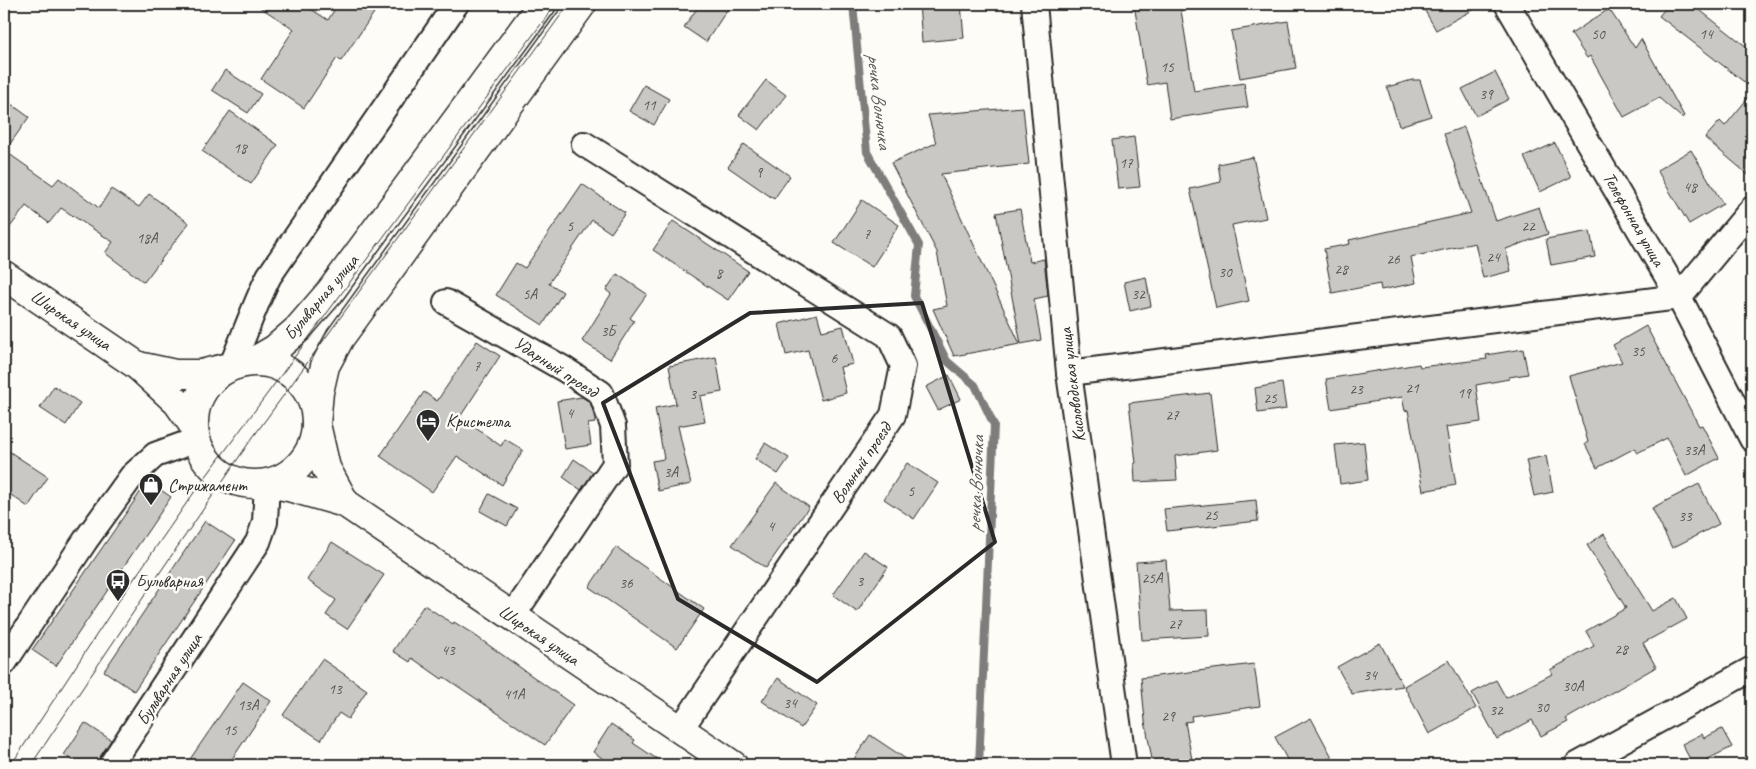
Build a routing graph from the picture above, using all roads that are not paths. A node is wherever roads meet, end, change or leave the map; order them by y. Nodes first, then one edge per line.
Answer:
1 (456, 4) edge
2 (542, 4) edge
3 (582, 4) edge
4 (1034, 4) edge
5 (1507, 4) edge
6 (584, 144) dead end
7 (1752, 209) edge
8 (4, 275) edge
9 (1680, 297) junction
10 (446, 302) dead end
11 (138, 366) junction
12 (231, 367) junction
13 (1069, 373) junction
14 (316, 424) junction
15 (195, 433) junction
16 (1752, 439) edge
17 (267, 483) junction
18 (345, 503) junction
19 (512, 617) junction
20 (4, 663) edge
21 (1752, 669) edge
22 (680, 730) junction
23 (111, 765) edge
24 (733, 765) edge
25 (1124, 765) edge
26 (1577, 765) edge

1 - 12 street
2 - 12 main road, Бульварная улица
3 - 14 main road, Бульварная улица
4 - 13 street, Кисловодская улица
5 - 9 street, Телефонная улица
6 - 22 street, Вольный проезд
7 - 9 street
8 - 11 main road, Широкая улица
9 - 13 street
9 - 16 street, Телефонная улица
10 - 19 street, Ударный проезд
11 - 12 main road, Широкая улица
11 - 15 main road, Широкая улица
12 - 14 main road
12 - 15 main road
13 - 25 street, Кисловодская улица
14 - 17 main road
14 - 18 main road, Широкая улица
15 - 17 main road
15 - 20 street
17 - 18 main road, Широкая улица
17 - 23 street, Бульварная улица
18 - 19 main road, Широкая улица
19 - 22 main road, Широкая улица
21 - 26 street
22 - 24 main road, Широкая улица

